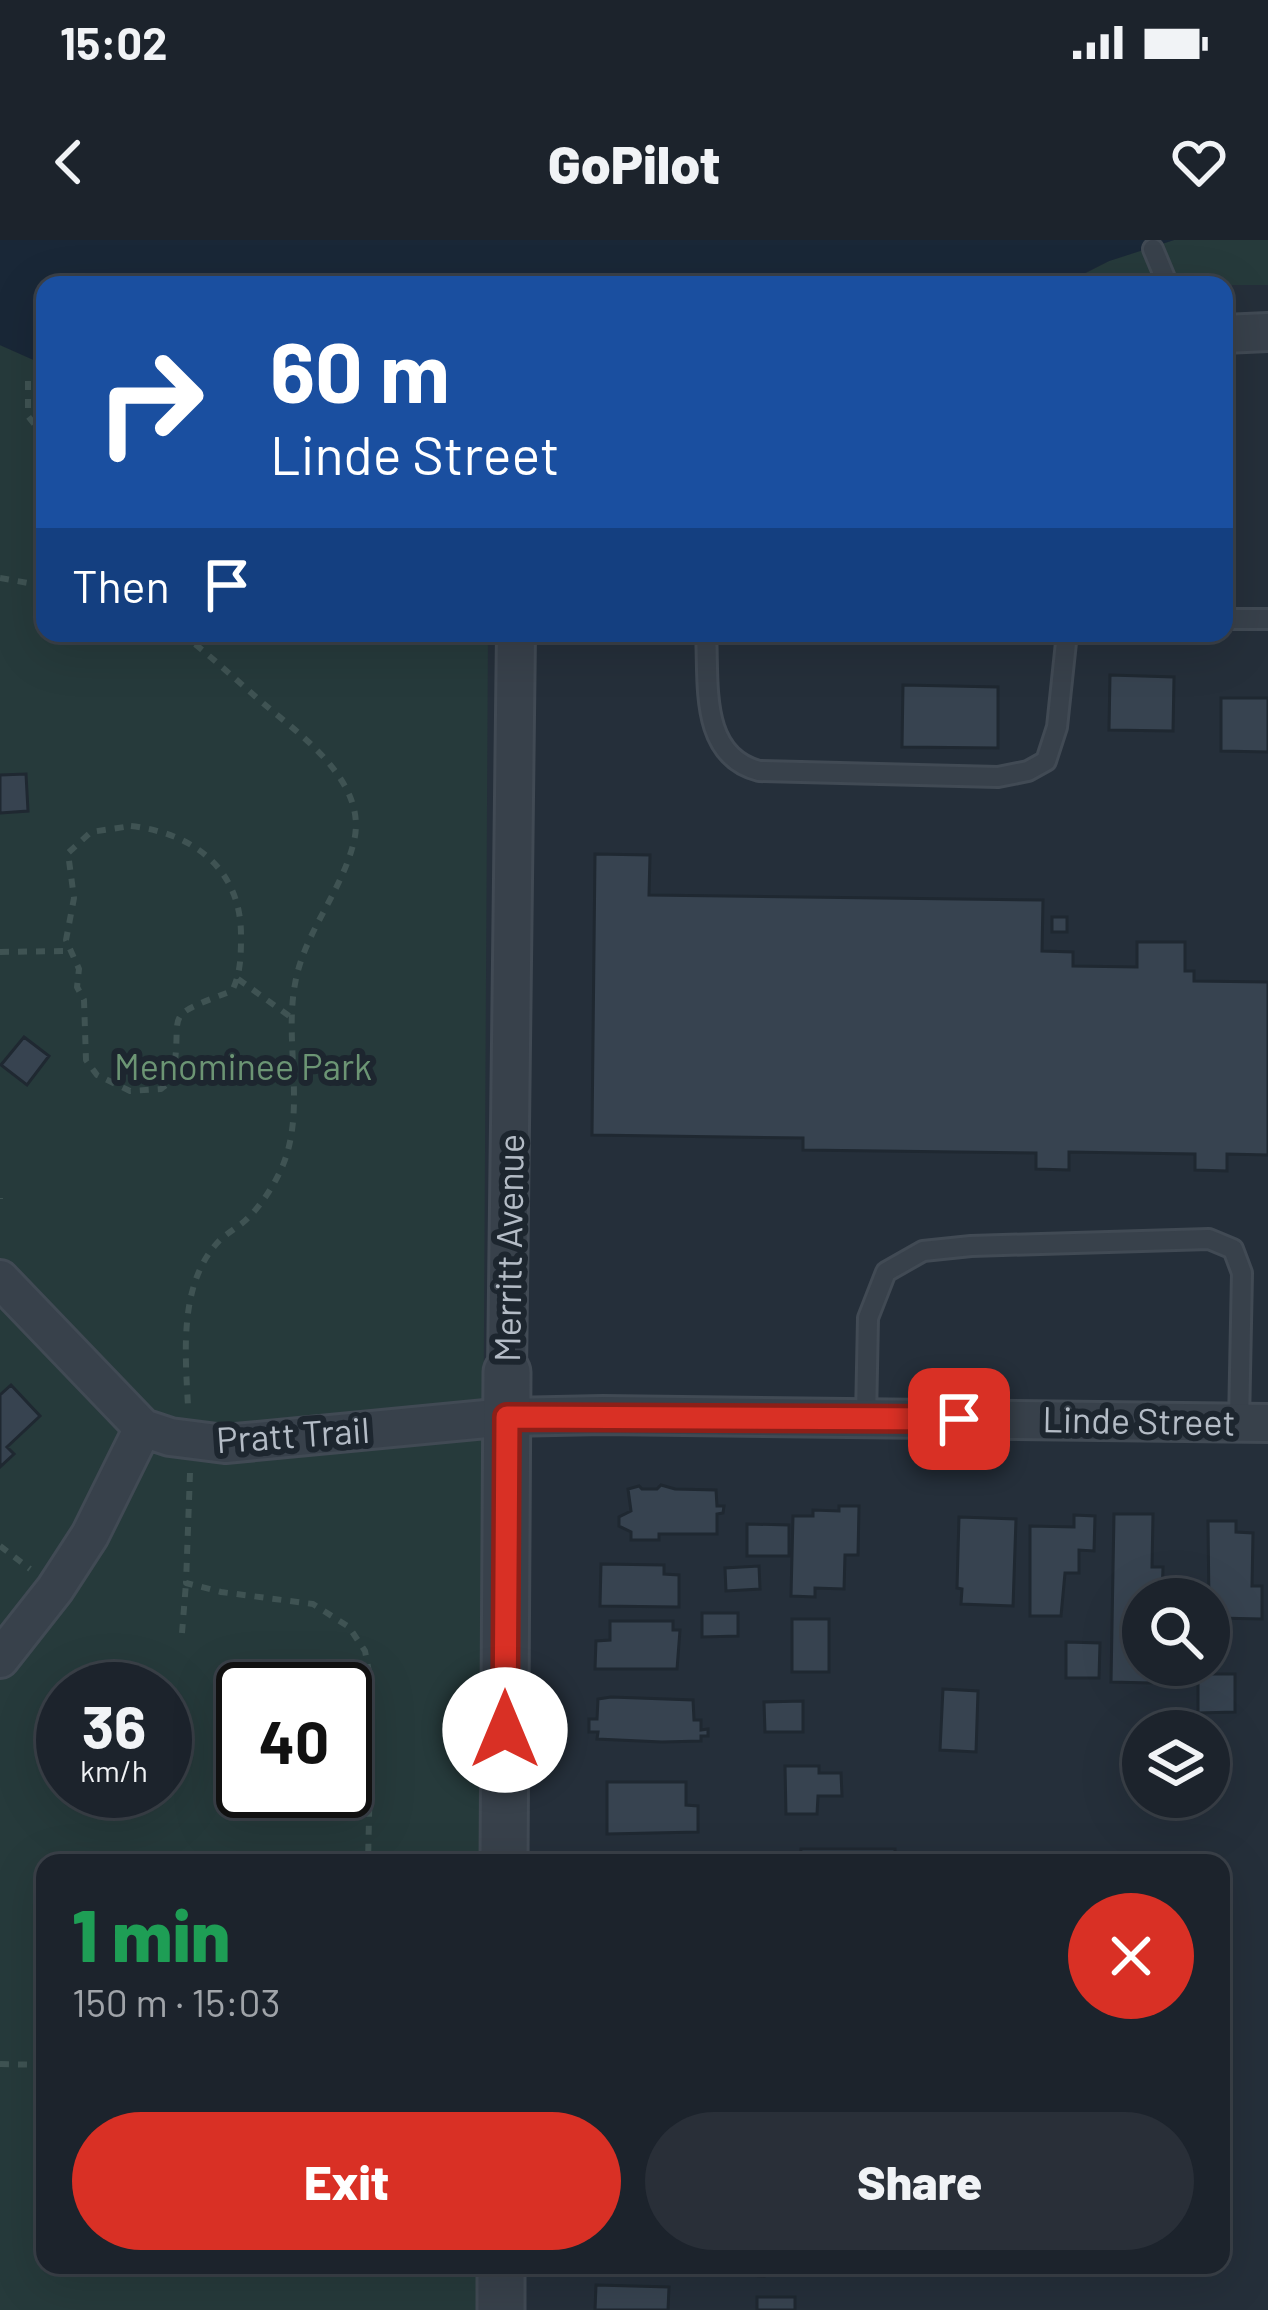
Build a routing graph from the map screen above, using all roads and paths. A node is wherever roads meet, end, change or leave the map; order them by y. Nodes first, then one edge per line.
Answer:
1 (1153, 249) dead end
2 (1164, 276) edge
3 (1268, 332) edge
4 (1233, 334) edge
5 (28, 381) dead end
6 (36, 426) edge
7 (0, 578) edge
8 (36, 584) edge
9 (1233, 619) edge
10 (1268, 619) edge
11 (192, 642) edge
12 (516, 642) edge
13 (706, 642) edge
14 (1066, 642) edge
15 (70, 951) junction
16 (0, 952) edge
17 (238, 979) junction
18 (292, 1018) junction
19 (0, 1279) edge
20 (507, 1395) junction
21 (866, 1418) junction
22 (1254, 1423) edge
23 (143, 1428) junction
24 (190, 1441) junction
25 (186, 1583) junction
26 (182, 1634) dead end
27 (4, 1646) edge
28 (368, 1854) edge
29 (504, 1854) edge
30 (0, 2064) edge
31 (36, 2066) edge
32 (501, 2274) edge
33 (501, 2310) edge

1 - 2 lane
3 - 4 street
5 - 6 path
7 - 8 path
9 - 10 lane
11 - 18 path
12 - 20 street, Merritt Avenue
13 - 14 lane
15 - 16 path
15 - 17 path
15 - 17 path
17 - 18 path
18 - 24 path
19 - 23 street
20 - 21 street, Linde Street
20 - 24 street, Pratt Trail
20 - 29 street, Merritt Avenue
21 - 22 street, Linde Street
21 - 22 lane
23 - 24 street, Pratt Trail
23 - 27 street
24 - 25 path
25 - 26 path
25 - 28 path
30 - 31 path
32 - 33 street

